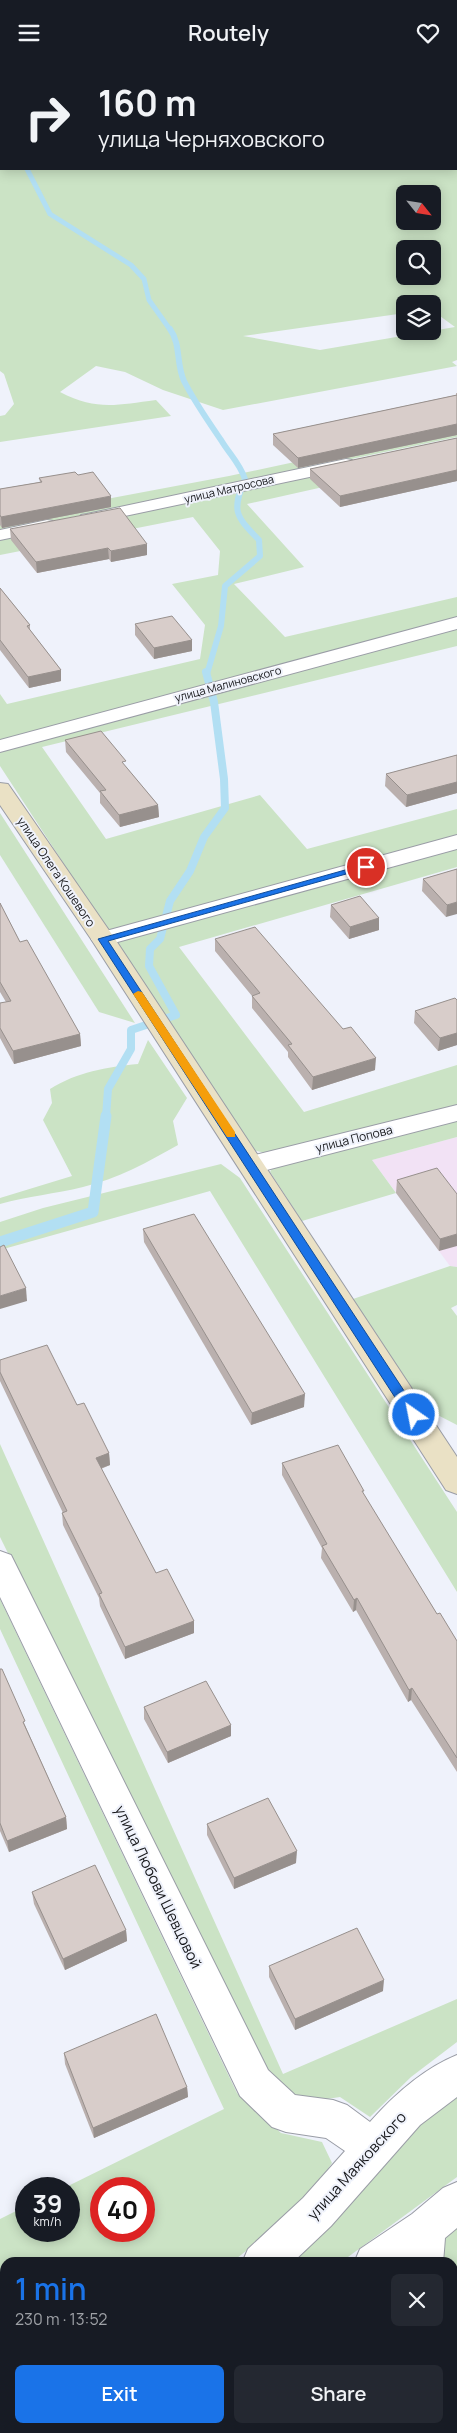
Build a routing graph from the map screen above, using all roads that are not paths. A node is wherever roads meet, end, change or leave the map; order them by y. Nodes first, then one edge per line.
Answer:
1 (363, 460) edge
2 (0, 535) edge
3 (457, 623) edge
4 (0, 746) edge
5 (0, 789) edge
6 (457, 842) edge
7 (103, 939) junction
8 (457, 1113) edge
9 (251, 1165) junction
10 (457, 1482) edge
11 (0, 1564) edge
12 (457, 2074) edge
13 (374, 2148) junction
14 (457, 2202) edge
15 (425, 2245) edge
16 (268, 2257) edge
17 (391, 2257) edge

1 - 2 street, улица Матросова
3 - 4 street, улица Малиновского
5 - 7 street, улица Олега Кошевого
6 - 7 street
7 - 9 street, улица Олега Кошевого
8 - 9 street, улица Попова
9 - 10 street, улица Олега Кошевого
11 - 13 street, улица Любови Шевцовой
12 - 13 street, улица Маяковского
13 - 16 street, улица Маяковского
14 - 15 street
15 - 17 street

